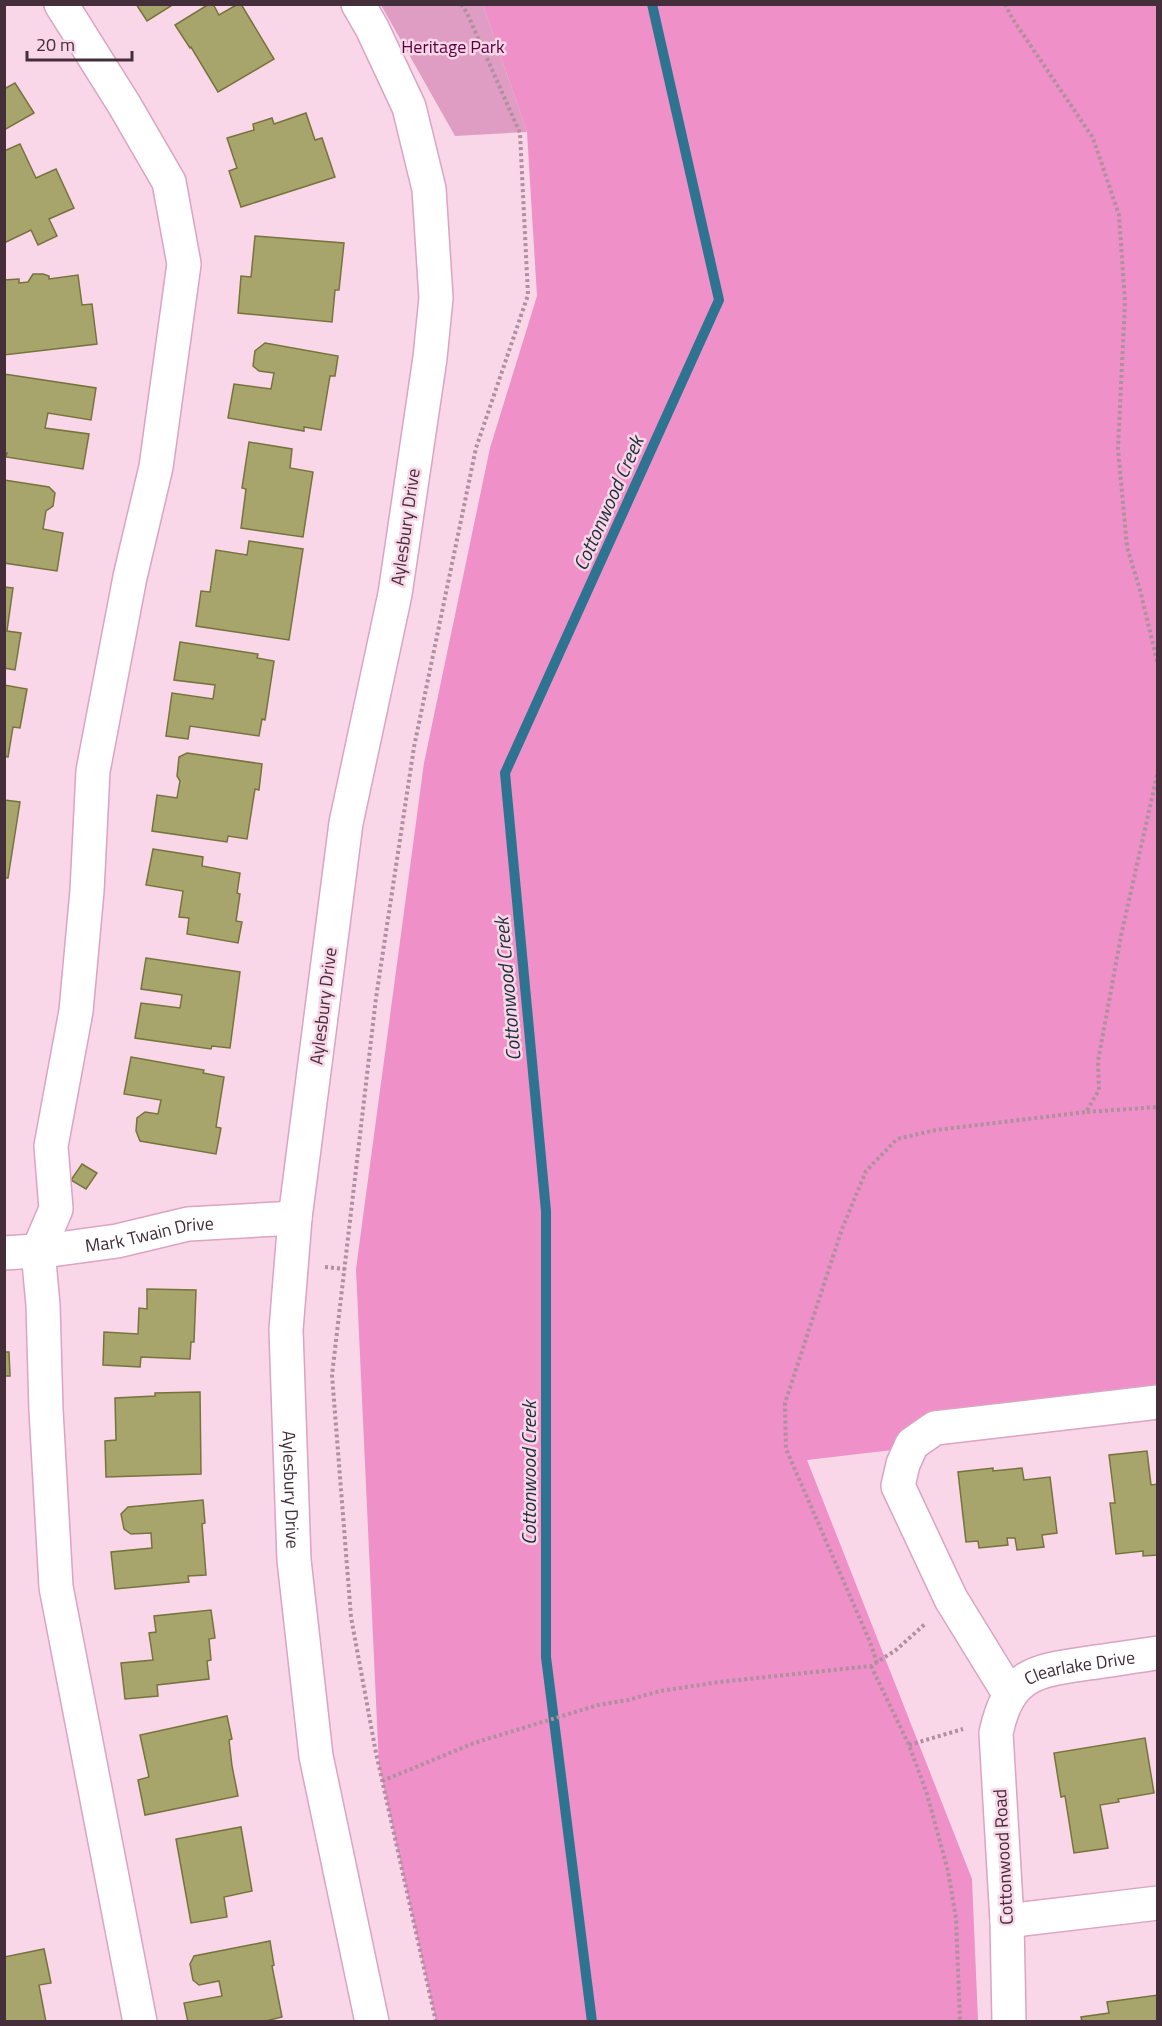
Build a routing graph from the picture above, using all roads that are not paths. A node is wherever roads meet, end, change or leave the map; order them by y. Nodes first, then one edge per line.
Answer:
1 (61, 4) edge
2 (358, 4) edge
3 (295, 1218) junction
4 (38, 1251) junction
5 (4, 1253) edge
6 (1158, 1402) edge
7 (1158, 1653) edge
8 (1005, 1707) junction
9 (1158, 1903) edge
10 (1007, 1921) junction
11 (140, 2022) edge
12 (372, 2022) edge
13 (1009, 2022) edge

1 - 4 street
2 - 3 street, Aylesbury Drive
3 - 4 street, Mark Twain Drive
3 - 12 street, Aylesbury Drive
4 - 5 street, Mark Twain Drive
4 - 11 street
6 - 8 street
7 - 8 street, Clearlake Drive
8 - 10 street, Cottonwood Road
9 - 10 street
10 - 13 street, Cottonwood Road

